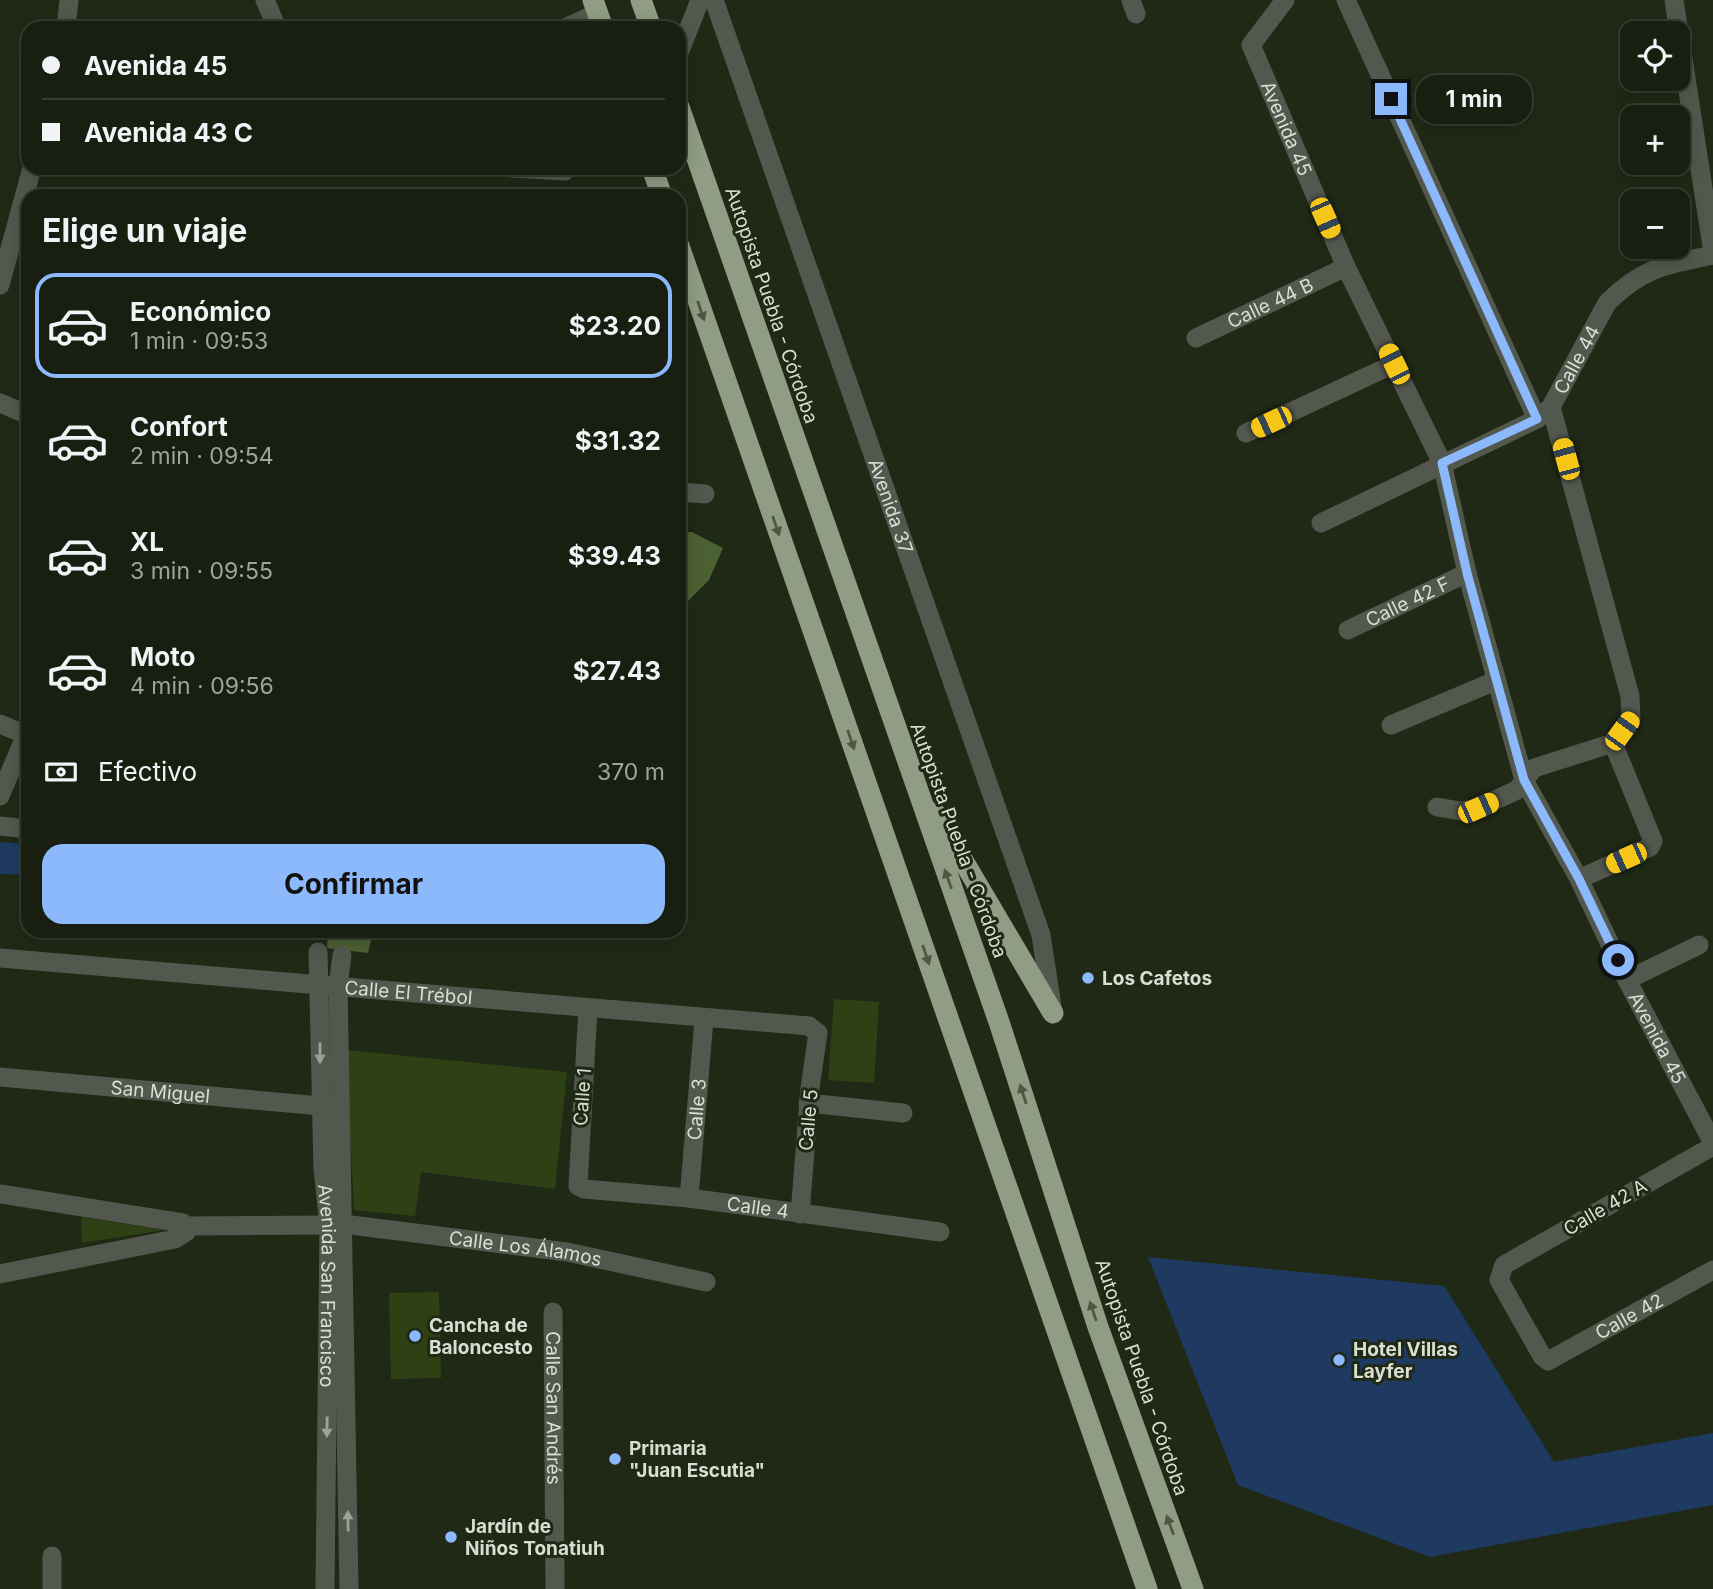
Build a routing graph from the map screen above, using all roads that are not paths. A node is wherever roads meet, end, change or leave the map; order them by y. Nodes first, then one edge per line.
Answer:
1 (69, 0) edge
2 (265, 0) edge
3 (641, 0) edge
4 (700, 0) edge
5 (714, 0) edge
6 (1285, 0) edge
7 (1346, 0) edge
8 (1674, 0) edge
9 (598, 14) edge
10 (67, 21) edge
11 (274, 21) edge
12 (582, 21) edge
13 (648, 21) edge
14 (686, 35) edge
15 (686, 127) edge
16 (21, 208) edge
17 (1713, 254) edge
18 (686, 266) edge
19 (1346, 267) junction
20 (0, 285) edge
21 (1196, 338) dead end
22 (1394, 364) junction
23 (0, 402) edge
24 (21, 412) edge
25 (1544, 413) junction
26 (1246, 433) dead end
27 (1442, 463) junction
28 (686, 493) edge
29 (705, 494) dead end
30 (1321, 523) dead end
31 (1467, 573) junction
32 (1348, 630) dead end
33 (1495, 681) junction
34 (0, 724) edge
35 (1391, 726) dead end
36 (21, 730) edge
37 (1613, 743) junction
38 (21, 746) edge
39 (907, 766) junction
40 (1524, 780) junction
41 (0, 796) edge
42 (1437, 807) dead end
43 (0, 826) edge
44 (21, 828) edge
45 (1579, 879) junction
46 (1699, 945) dead end
47 (318, 952) dead end
48 (342, 955) dead end
49 (0, 958) edge
50 (1627, 980) junction
51 (329, 985) junction
52 (588, 1008) junction
53 (1053, 1013) joint
54 (704, 1018) junction
55 (814, 1028) joint
56 (0, 1077) edge
57 (808, 1103) junction
58 (321, 1106) junction
59 (903, 1113) dead end
60 (1713, 1144) edge
61 (332, 1169) junction
62 (578, 1186) joint
63 (0, 1194) edge
64 (689, 1198) junction
65 (800, 1214) junction
66 (336, 1225) junction
67 (186, 1226) junction
68 (940, 1232) dead end
69 (1713, 1270) edge
70 (0, 1274) edge
71 (706, 1282) dead end
72 (553, 1312) dead end
73 (1548, 1361) joint
74 (52, 1556) dead end
75 (52, 1589) edge
76 (325, 1589) edge
77 (349, 1589) edge
78 (555, 1589) edge
79 (1147, 1589) edge
80 (1193, 1589) edge

1 - 10 street
2 - 11 street
3 - 13 highway
4 - 14 street
5 - 53 street, Avenida 37
6 - 19 street, Avenida 45
7 - 25 street
8 - 17 street
9 - 12 street
15 - 39 highway, Autopista Puebla - Córdoba
16 - 20 street
17 - 25 street, Calle 44
18 -> 79 highway
19 - 21 street, Calle 44 B
19 - 22 street, Avenida 45
22 - 26 street
22 - 27 street, Avenida 45
23 - 24 street
25 - 27 street
25 - 37 street
27 - 30 street
27 - 31 street, Avenida 45
28 - 29 street
31 - 32 street, Calle 42 F
31 - 33 street, Avenida 45
33 - 35 street
33 - 40 street, Avenida 45
34 - 36 street
37 - 40 street
37 - 45 street
38 - 41 street
39 - 53 highway
80 -> 39 highway, Autopista Puebla - Córdoba
40 - 42 street
40 - 45 street, Avenida 45
43 - 44 street
45 - 50 street, Avenida 45
46 - 50 street
47 - 51 street
48 - 51 street
49 - 51 street, Calle El Trébol
50 - 60 street, Avenida 45
51 - 52 street, Calle El Trébol
51 -> 58 street, Avenida San Francisco
51 - 61 street, Avenida San Francisco
52 - 54 street, Calle El Trébol
52 - 62 street, Calle 1
54 - 55 street, Calle El Trébol
54 - 64 street, Calle 3
55 - 57 street, Calle 5
56 - 58 street, San Miguel
57 - 59 street
57 - 65 street, Calle 5
58 - 61 street, Avenida San Francisco
60 - 73 street, Calle 42 A
61 - 66 street, Avenida San Francisco
62 - 64 street, Calle 4
63 - 67 street, Calle Los Álamos
64 - 65 street, Calle 4
65 - 68 street, Calle 4
66 - 67 street, Calle Los Álamos
66 - 71 street, Calle Los Álamos
66 -> 76 street, Avenida San Francisco
77 -> 66 street, Avenida San Francisco
67 - 70 street
69 - 73 street, Calle 42
72 - 78 street, Calle San Andrés
74 - 75 street

